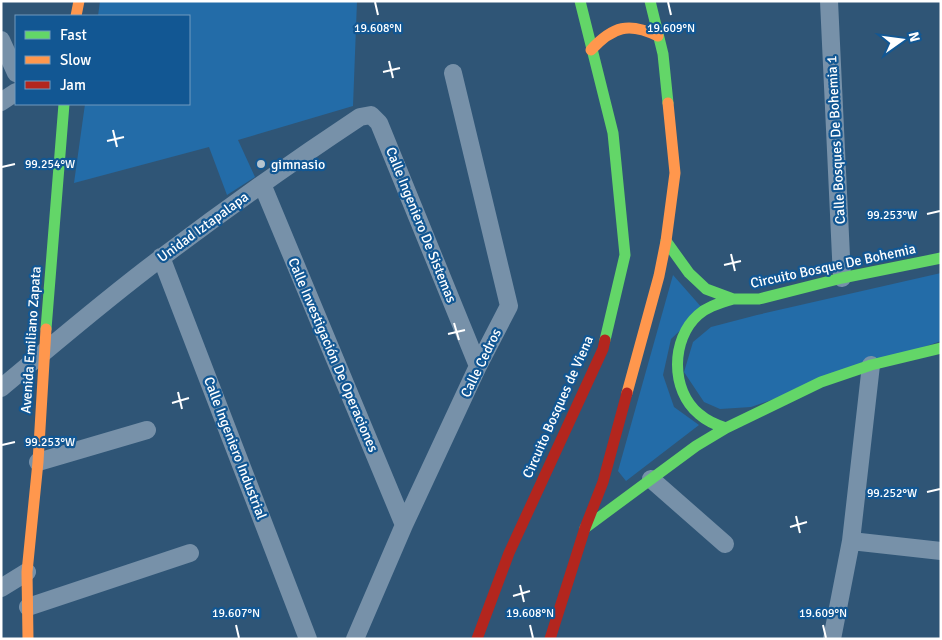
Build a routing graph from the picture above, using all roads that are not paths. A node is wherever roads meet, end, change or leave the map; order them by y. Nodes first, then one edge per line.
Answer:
1 (79, 1) edge
2 (580, 1) edge
3 (650, 1) edge
4 (830, 1) edge
5 (76, 15) edge
6 (658, 36) junction
7 (1, 40) edge
8 (591, 50) junction
9 (15, 71) edge
10 (453, 73) dead end
11 (15, 93) edge
12 (1, 102) edge
13 (64, 105) edge
14 (371, 115) joint
15 (262, 184) junction
16 (666, 241) junction
17 (161, 257) junction
18 (941, 258) edge
19 (842, 278) junction
20 (733, 299) junction
21 (941, 348) edge
22 (44, 352) junction
23 (872, 365) junction
24 (478, 366) junction
25 (1, 388) edge
26 (726, 428) junction
27 (147, 430) dead end
28 (38, 462) junction
29 (650, 479) junction
30 (404, 525) junction
31 (585, 528) junction
32 (851, 540) junction
33 (725, 544) dead end
34 (941, 551) edge
35 (190, 553) dead end
36 (27, 572) junction
37 (1, 588) edge
38 (28, 607) junction
39 (28, 639) edge
40 (308, 639) edge
41 (354, 639) edge
42 (477, 639) edge
43 (550, 639) edge
44 (832, 639) edge

1 - 5 street
2 - 8 street, Circuito Bosques de Viena
3 - 6 street
4 - 19 street, Calle Bosques De Bohemia 1
6 - 8 street
6 - 16 street
7 - 9 street
8 - 42 street, Circuito Bosques de Viena
10 - 24 street, Calle Cedros
11 - 12 street
13 - 22 street, Avenida Emiliano Zapata
14 - 15 street, Unidad Iztapalapa
14 - 24 street, Calle Ingeniero De Sistemas
15 - 17 street, Unidad Iztapalapa
15 - 30 street, Calle Investigación De Operaciones
16 - 20 street, Circuito Bosque De Bohemia
16 - 31 street
17 - 22 street, Unidad Iztapalapa
17 - 40 street, Calle Ingeniero Industrial
18 - 19 street, Circuito Bosque De Bohemia
19 - 20 street, Circuito Bosque De Bohemia
20 - 26 street
21 - 23 street
22 - 25 street, Unidad Iztapalapa
22 - 28 street, Avenida Emiliano Zapata
23 - 26 street
23 - 32 street
24 - 30 street, Calle Cedros
26 - 29 street
27 - 28 street
28 - 36 street, Avenida Emiliano Zapata
29 - 31 street
29 - 33 street
30 - 41 street, Calle Cedros
31 - 43 street
32 - 34 street
32 - 44 street
35 - 38 street
36 - 37 street
36 - 38 street, Avenida Emiliano Zapata
38 - 39 street, Avenida Emiliano Zapata

